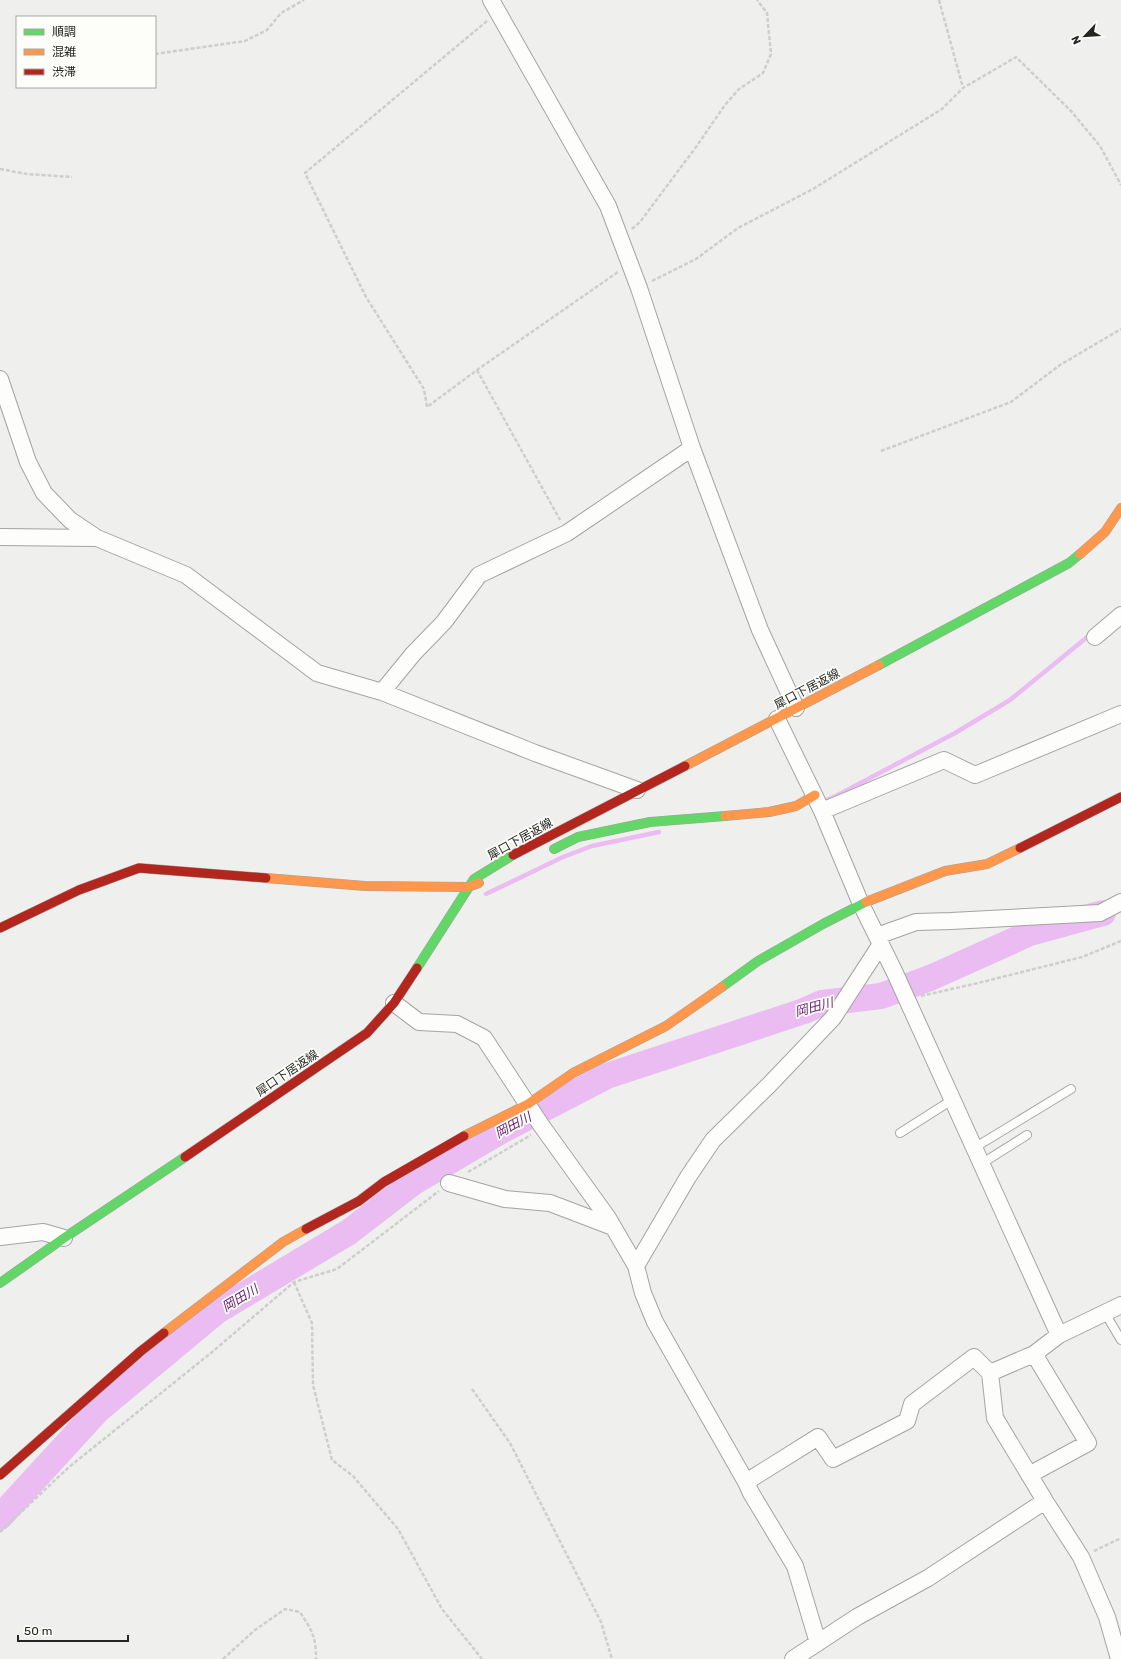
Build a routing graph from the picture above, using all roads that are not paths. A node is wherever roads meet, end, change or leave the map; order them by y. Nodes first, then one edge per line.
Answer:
1 (495, 6) edge
2 (0, 380) edge
3 (692, 448) junction
4 (1121, 509) edge
5 (0, 537) edge
6 (97, 538) junction
7 (1121, 615) edge
8 (1095, 637) dead end
9 (382, 692) junction
10 (796, 708) junction
11 (1121, 714) edge
12 (778, 719) junction
13 (637, 790) junction
14 (815, 795) junction
15 (1121, 797) edge
16 (822, 811) junction
17 (544, 854) dead end
18 (495, 878) dead end
19 (468, 887) junction
20 (1121, 902) edge
21 (861, 904) junction
22 (0, 928) edge
23 (879, 940) junction
24 (394, 1003) junction
25 (1071, 1089) dead end
26 (952, 1100) junction
27 (528, 1104) junction
28 (900, 1133) dead end
29 (1027, 1136) dead end
30 (974, 1148) junction
31 (981, 1164) junction
32 (449, 1183) road end
33 (613, 1226) junction
34 (0, 1237) edge
35 (64, 1238) junction
36 (636, 1266) junction
37 (0, 1283) edge
38 (1121, 1305) edge
39 (1104, 1313) junction
40 (1059, 1335) junction
41 (1121, 1340) edge
42 (1034, 1354) junction
43 (990, 1372) junction
44 (0, 1475) edge
45 (1029, 1475) junction
46 (746, 1482) junction
47 (1044, 1501) junction
48 (818, 1643) junction
49 (793, 1659) edge
50 (1119, 1659) edge

1 - 3 street
2 - 6 street
3 - 9 street
3 - 10 street
4 - 10 street, 犀口下居返線
5 - 6 street
6 - 9 street
7 - 8 street
9 - 13 street
10 - 12 street, 犀口下居返線
11 - 16 street
12 - 13 street, 犀口下居返線
12 - 14 street
13 - 19 street, 犀口下居返線
14 - 16 street
14 - 17 street
15 - 21 street
16 - 21 street
18 - 19 street
19 - 22 street
19 - 24 street, 犀口下居返線
20 - 23 street
21 - 23 street
21 - 27 street
23 - 26 street
23 - 36 street
24 - 27 street
24 - 35 street, 犀口下居返線
25 - 30 lane
26 - 28 lane
26 - 30 street
27 - 33 street
27 - 44 street
29 - 31 lane
30 - 31 street
31 - 40 street
32 - 33 street
33 - 36 street
34 - 35 street
35 - 37 street, 犀口下居返線
36 - 46 street
38 - 39 street
39 - 40 street
39 - 41 lane
40 - 42 street
42 - 43 street
42 - 45 street
43 - 45 street
43 - 46 street
45 - 47 street
46 - 48 street
47 - 48 street
47 - 50 street
48 - 49 street

